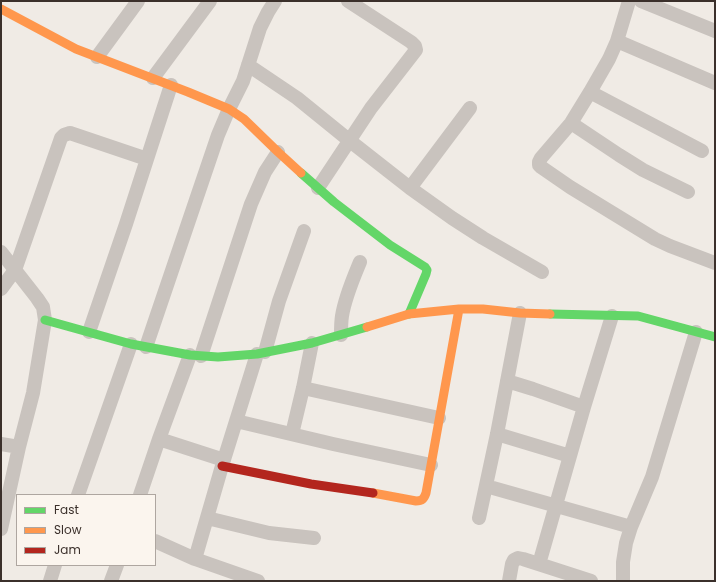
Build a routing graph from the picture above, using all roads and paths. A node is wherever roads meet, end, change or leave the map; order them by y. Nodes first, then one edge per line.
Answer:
1 (4, 1) edge
2 (138, 1) edge
3 (210, 1) edge
4 (275, 1) edge
5 (348, 1) edge
6 (629, 1) edge
7 (641, 1) edge
8 (1, 5) edge
9 (1, 9) edge
10 (715, 32) edge
11 (618, 41) junction
12 (98, 57) junction
13 (248, 65) junction
14 (153, 78) junction
15 (715, 83) edge
16 (171, 85) junction
17 (590, 92) junction
18 (470, 108) dead end
19 (229, 109) junction
20 (571, 122) junction
21 (350, 141) junction
22 (278, 152) junction
23 (702, 152) dead end
24 (147, 158) junction
25 (318, 188) junction
26 (410, 188) junction
27 (688, 192) dead end
28 (304, 231) dead end
29 (1, 252) edge
30 (360, 262) dead end
31 (715, 262) edge
32 (15, 270) junction
33 (542, 272) dead end
34 (1, 289) edge
35 (459, 309) junction
36 (520, 312) junction
37 (409, 314) junction
38 (612, 316) junction
39 (45, 320) junction
40 (89, 332) junction
41 (696, 332) junction
42 (341, 335) junction
43 (715, 337) edge
44 (312, 343) junction
45 (131, 344) junction
46 (146, 346) junction
47 (261, 353) junction
48 (196, 356) junction
49 (507, 381) junction
50 (303, 388) junction
51 (584, 407) junction
52 (439, 418) junction
53 (236, 421) junction
54 (292, 434) junction
55 (497, 434) junction
56 (159, 439) junction
57 (1, 444) edge
58 (19, 446) junction
59 (570, 456) junction
60 (223, 463) junction
61 (431, 465) junction
62 (486, 486) junction
63 (78, 494) edge
64 (140, 494) edge
65 (5, 498) edge
66 (556, 506) junction
67 (207, 518) junction
68 (479, 518) dead end
69 (631, 527) junction
70 (1, 529) edge
71 (314, 538) dead end
72 (156, 541) edge
73 (195, 559) junction
74 (539, 564) junction
75 (55, 566) edge
76 (117, 566) edge
77 (568, 577) edge
78 (50, 581) edge
79 (111, 581) edge
80 (258, 581) edge
81 (509, 581) edge
82 (591, 581) edge
83 (623, 581) edge

1 - 8 street
2 - 12 street
3 - 14 street
4 - 13 street
5 - 21 street
6 - 11 street
7 - 10 street
9 - 12 street
11 - 15 street
11 - 17 street
12 - 14 street
13 - 19 street
13 - 21 street
14 - 16 street
16 - 19 street
16 - 24 street
17 - 20 street
17 - 23 street
18 - 26 street
19 - 22 street
19 - 46 street
20 - 27 street
20 - 31 street
21 - 25 street
21 - 26 street
22 - 25 street
22 - 48 street
24 - 32 street
24 - 40 street
25 - 37 street
26 - 33 street
28 - 47 street
29 - 32 street
30 - 42 street
32 - 34 street
32 - 39 street
35 - 36 street
35 - 37 street
35 - 52 street
36 - 38 street
36 - 49 street
37 - 42 street
38 - 41 street
38 - 51 street
39 - 40 street
39 - 58 street
40 - 45 street
41 - 43 street
41 - 69 street
42 - 44 street
44 - 47 street
44 - 50 street
45 - 46 street
45 - 63 street
46 - 48 street
47 - 48 street
47 - 53 street
48 - 56 street
49 - 51 street
49 - 55 street
50 - 52 street
50 - 54 street
51 - 59 street
52 - 61 street
53 - 54 street
53 - 60 street
54 - 61 street
55 - 59 street
55 - 62 street
56 - 60 street
56 - 64 street
57 - 58 street
58 - 65 street
59 - 66 street
60 - 61 street
60 - 67 street
62 - 66 street
62 - 68 street
65 - 70 street
66 - 69 street
66 - 74 street
67 - 71 street
67 - 73 street
69 - 83 street
72 - 73 street
73 - 80 street
74 - 77 street
74 - 81 street
75 - 78 street
76 - 79 street
77 - 82 street

